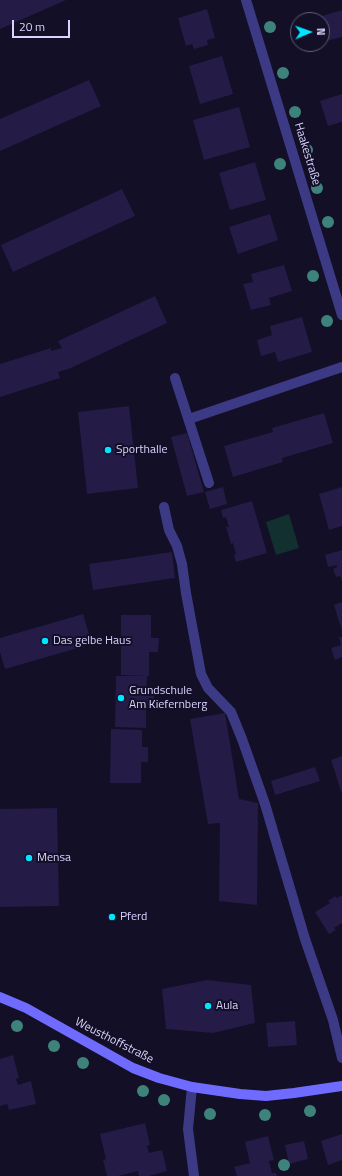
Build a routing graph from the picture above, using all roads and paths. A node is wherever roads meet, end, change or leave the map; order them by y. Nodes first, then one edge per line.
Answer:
1 (246, 0) edge
2 (342, 315) edge
3 (342, 367) edge
4 (175, 378) dead end
5 (189, 419) junction
6 (209, 483) dead end
7 (164, 507) dead end
8 (0, 997) edge
9 (342, 1058) edge
10 (342, 1086) edge
11 (192, 1087) junction
12 (194, 1176) edge

1 - 2 street, Haakestraße
3 - 5 street
4 - 5 street
5 - 6 street
7 - 9 street
8 - 11 street, Weusthoffstraße
10 - 11 street, Weusthoffstraße
11 - 12 street

